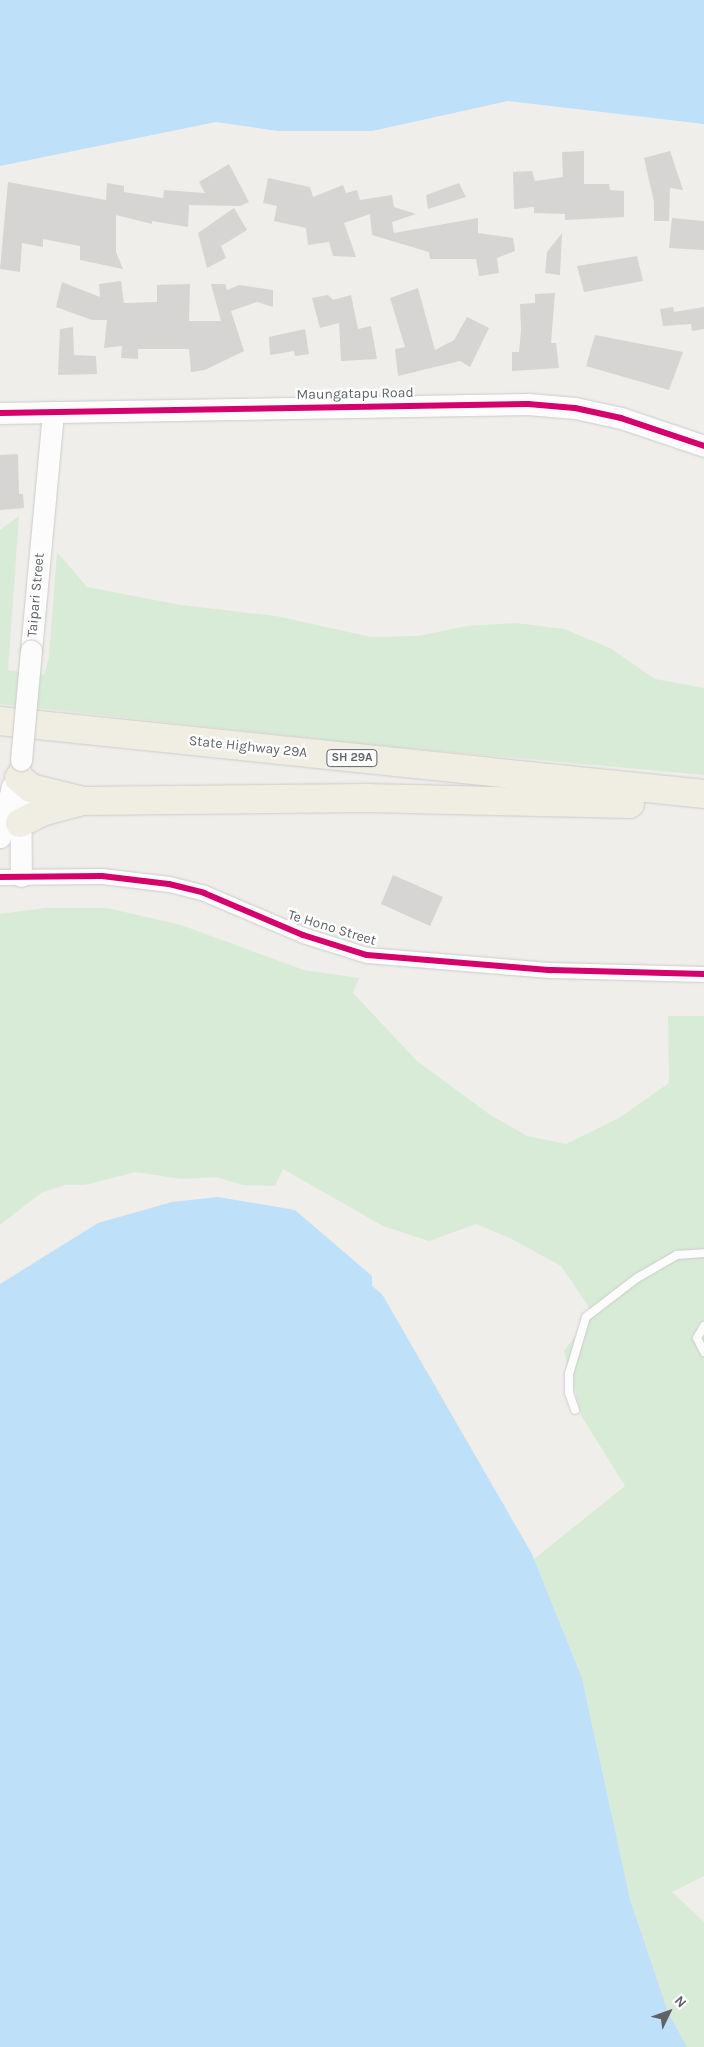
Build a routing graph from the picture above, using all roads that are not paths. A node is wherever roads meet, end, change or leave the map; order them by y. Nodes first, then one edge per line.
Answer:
1 (53, 412) junction
2 (0, 413) edge
3 (704, 446) edge
4 (0, 721) edge
5 (20, 769) junction
6 (704, 794) edge
7 (82, 800) junction
8 (704, 806) edge
9 (10, 830) edge
10 (10, 876) edge
11 (704, 974) edge
12 (704, 1253) edge
13 (704, 1326) edge
14 (704, 1352) edge
15 (575, 1410) dead end

1 - 2 street, Maungatapu Road
1 - 3 street, Maungatapu Road
1 - 5 street, Taipari Street, bridge
4 - 6 highway, State Highway 29A / SH 29A
5 - 7 highway
5 - 9 street, Taipari Street
7 - 8 highway
7 - 9 highway
9 - 10 street, Taipari Street
10 - 11 street, Te Hono Street
12 - 15 lane
13 - 14 lane

